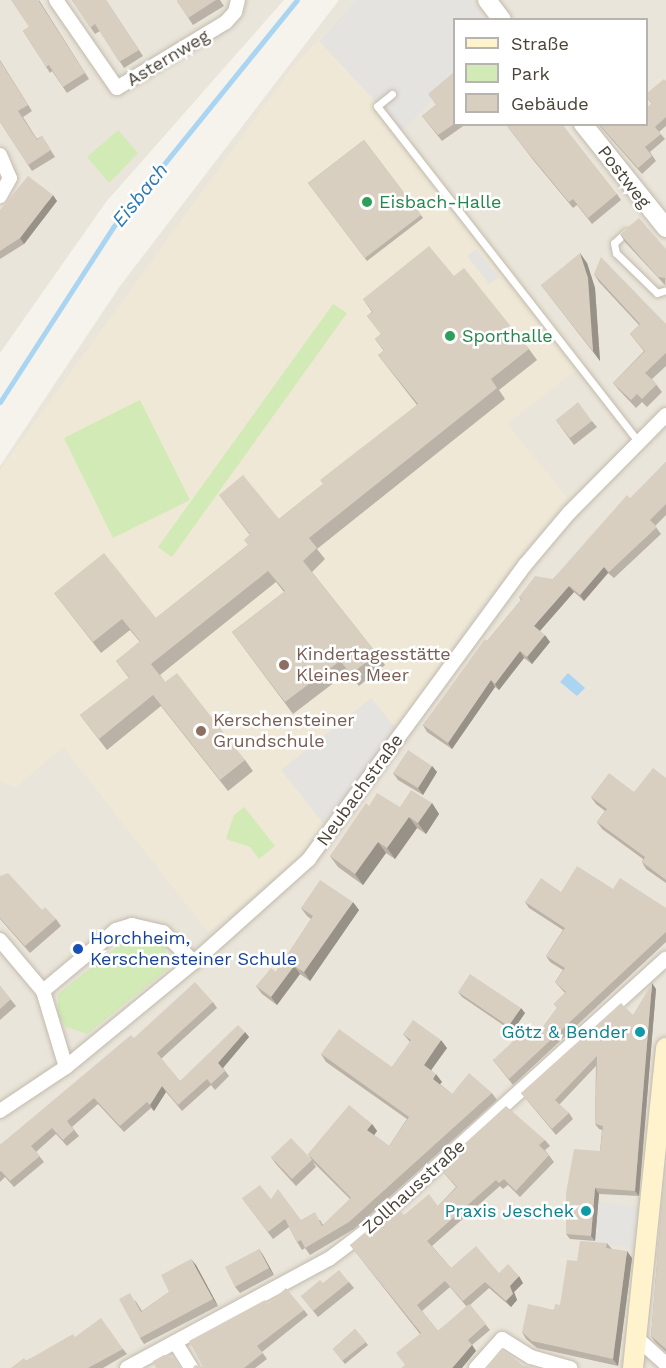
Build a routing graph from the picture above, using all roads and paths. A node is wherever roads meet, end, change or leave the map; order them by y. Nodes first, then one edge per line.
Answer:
1 (56, 0) edge
2 (238, 0) edge
3 (487, 0) edge
4 (500, 18) edge
5 (392, 94) dead end
6 (584, 126) edge
7 (0, 155) edge
8 (0, 196) edge
9 (634, 226) edge
10 (666, 228) edge
11 (666, 290) edge
12 (666, 415) edge
13 (639, 442) junction
14 (0, 940) edge
15 (666, 959) edge
16 (194, 962) junction
17 (43, 991) junction
18 (666, 1048) edge
19 (66, 1067) junction
20 (0, 1111) edge
21 (638, 1339) junction
22 (175, 1342) junction
23 (666, 1364) edge
24 (127, 1368) edge
25 (191, 1368) edge
26 (476, 1368) edge
27 (570, 1368) edge
28 (633, 1368) edge

1 - 2 street, Asternweg
3 - 4 street
5 - 13 lane
6 - 10 street, Postweg
7 - 8 street
9 - 11 lane
12 - 13 street, Neubachstraße
13 - 16 street, Neubachstraße
14 - 17 street
15 - 22 street, Zollhausstraße
16 - 17 street
16 - 19 street, Neubachstraße
17 - 19 street
18 - 21 main road
19 - 20 street, Neubachstraße
21 - 23 street
21 - 28 main road
22 - 24 street, Zollhausstraße
22 - 25 street
26 - 27 street

